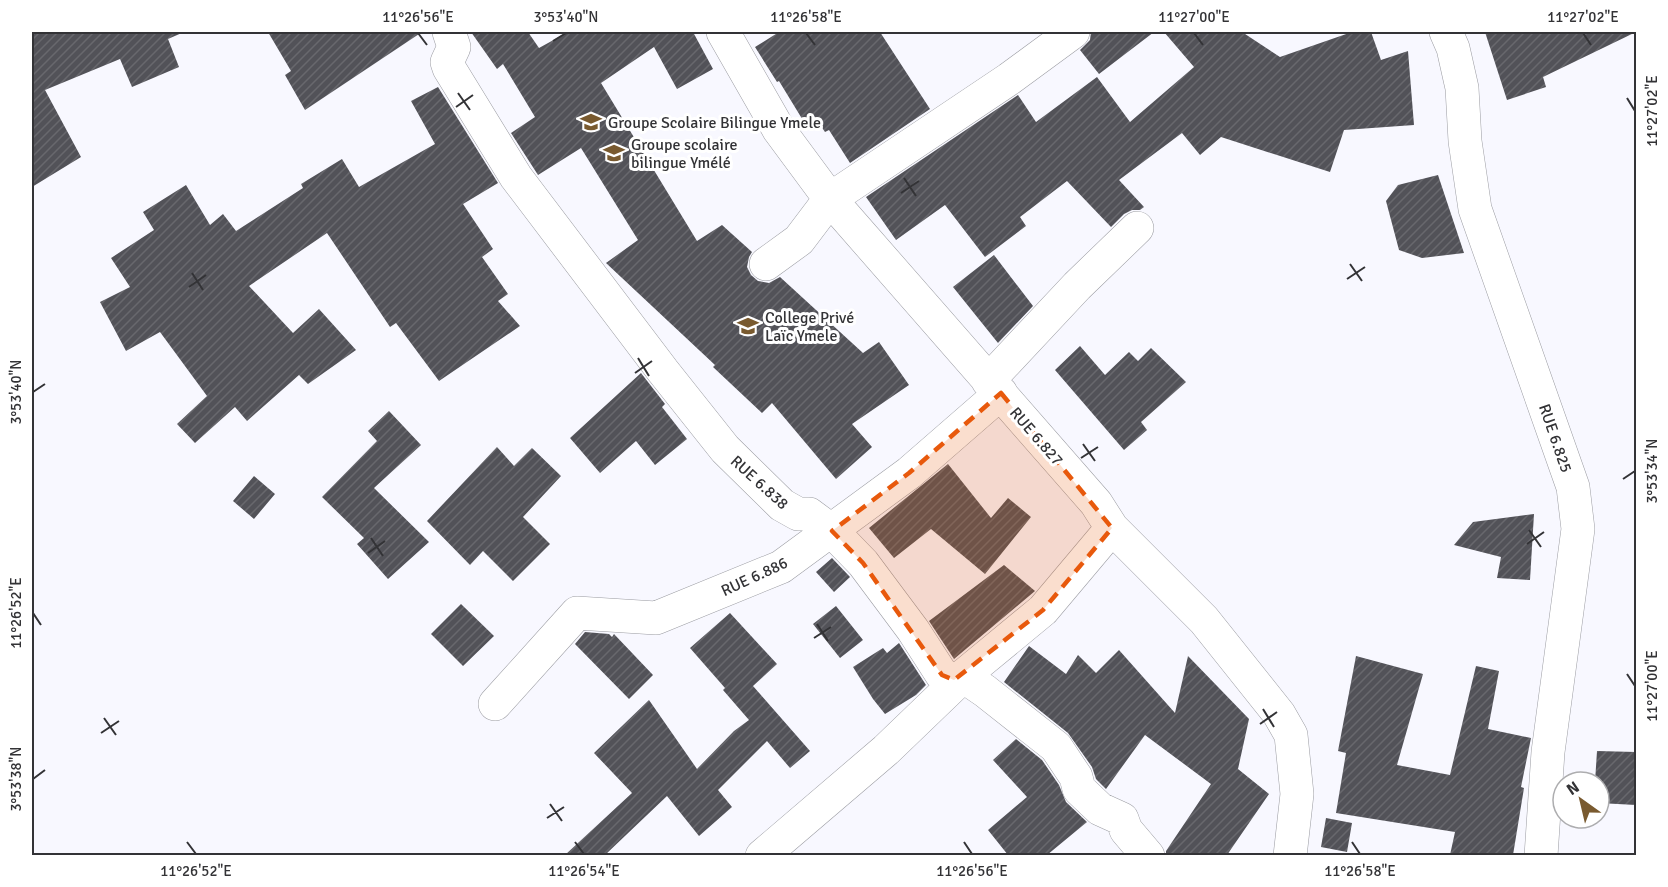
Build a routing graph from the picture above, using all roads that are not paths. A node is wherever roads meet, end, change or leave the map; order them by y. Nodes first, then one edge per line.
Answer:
1 (449, 32) edge
2 (723, 32) edge
3 (1072, 32) edge
4 (1446, 32) edge
5 (830, 199) junction
6 (1137, 228) dead end
7 (766, 264) dead end
8 (994, 387) junction
9 (1112, 528) junction
10 (831, 531) junction
11 (963, 676) junction
12 (495, 704) dead end
13 (762, 855) edge
14 (1148, 855) edge
15 (1290, 855) edge
16 (1541, 855) edge

1 - 10 street, RUE 6.838
2 - 5 street, RUE 6.827
3 - 5 street
4 - 16 street, RUE 6.825
5 - 7 street
5 - 8 street, RUE 6.827
6 - 8 street, RUE 6.886
8 - 9 street, RUE 6.827
8 - 10 street, RUE 6.886
9 - 11 street
9 - 15 street, RUE 6.827
10 - 11 street, RUE 6.838
10 - 12 street, RUE 6.886
11 - 13 street
11 - 14 street, RUE 6.838

